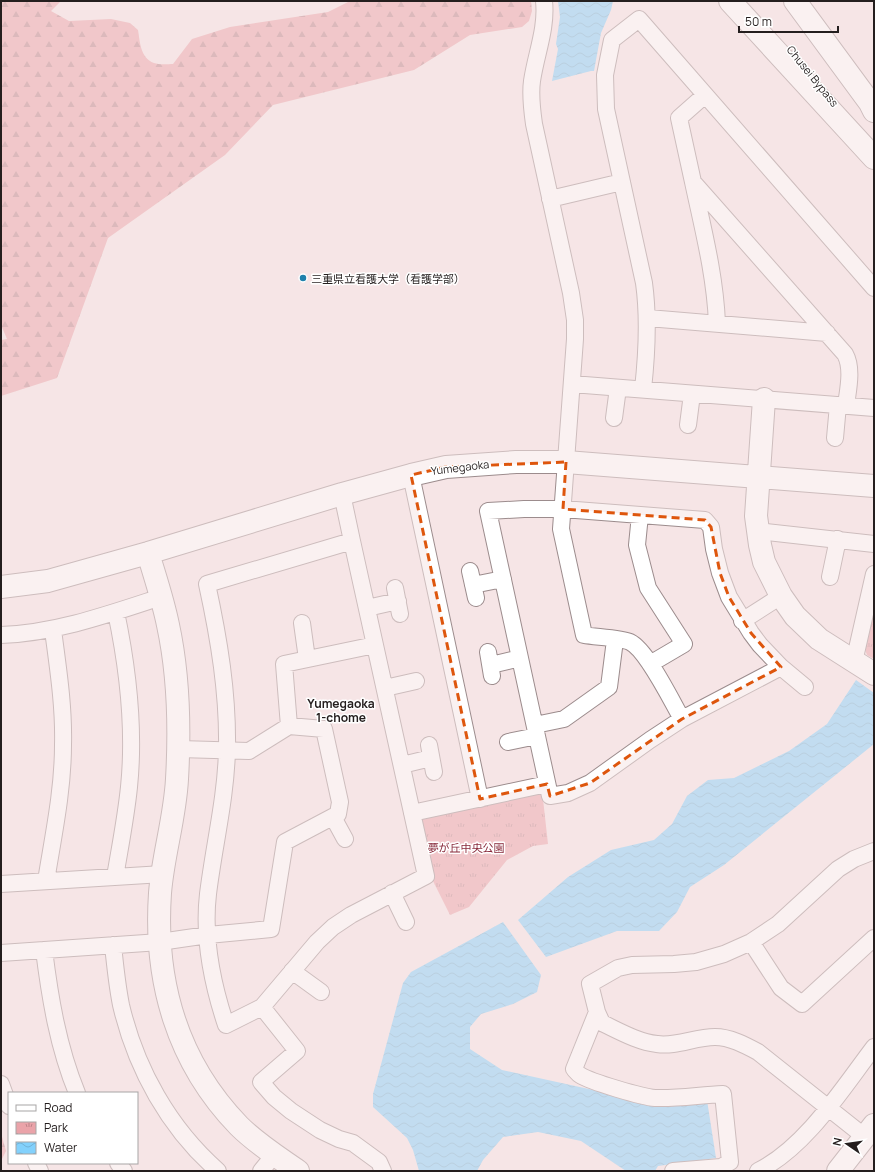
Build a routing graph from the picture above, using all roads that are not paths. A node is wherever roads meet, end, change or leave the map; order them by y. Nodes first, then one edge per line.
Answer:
1 (544, 1) edge
2 (730, 1) edge
3 (751, 1) edge
4 (795, 1) edge
5 (705, 95) junction
6 (874, 111) edge
7 (874, 151) edge
8 (874, 158) edge
9 (622, 182) junction
10 (693, 182) junction
11 (550, 199) junction
12 (874, 288) edge
13 (648, 318) junction
14 (716, 323) junction
15 (828, 333) junction
16 (572, 384) junction
17 (618, 388) junction
18 (643, 389) junction
19 (692, 394) junction
20 (764, 399) junction
21 (842, 405) junction
22 (874, 408) edge
23 (615, 418) dead end
24 (689, 425) dead end
25 (835, 438) dead end
26 (566, 462) junction
27 (411, 475) junction
28 (758, 478) junction
29 (874, 486) edge
30 (342, 494) junction
31 (562, 509) junction
32 (640, 515) junction
33 (758, 531) junction
34 (838, 539) junction
35 (352, 541) junction
36 (874, 544) edge
37 (148, 553) junction
38 (874, 574) edge
39 (830, 577) dead end
40 (503, 579) junction
41 (473, 585) dead end
42 (1, 587) edge
43 (781, 596) junction
44 (161, 597) junction
45 (398, 601) dead end
46 (367, 608) junction
47 (116, 612) junction
48 (742, 621) junction
49 (301, 623) dead end
50 (53, 630) junction
51 (1, 635) edge
52 (615, 640) junction
53 (375, 645) junction
54 (520, 658) junction
55 (308, 659) junction
56 (854, 662) junction
57 (490, 664) dead end
58 (650, 664) junction
59 (781, 667) junction
60 (874, 674) edge
61 (416, 681) dead end
62 (805, 687) dead end
63 (385, 688) junction
64 (682, 719) junction
65 (289, 726) junction
66 (536, 731) junction
67 (508, 742) dead end
68 (178, 749) junction
69 (227, 750) junction
70 (432, 758) dead end
71 (402, 765) junction
72 (547, 784) junction
73 (480, 799) junction
74 (412, 813) junction
75 (333, 817) junction
76 (345, 839) dead end
77 (874, 851) edge
78 (163, 874) junction
79 (115, 877) junction
80 (46, 881) junction
81 (1, 884) edge
82 (392, 893) junction
83 (405, 922) dead end
84 (208, 935) junction
85 (874, 938) edge
86 (160, 942) junction
87 (750, 942) junction
88 (113, 945) junction
89 (44, 950) junction
90 (1, 953) edge
91 (292, 971) junction
92 (321, 992) dead end
93 (262, 1007) junction
94 (597, 1012) junction
95 (874, 1047) edge
96 (1, 1084) edge
97 (77, 1092) edge
98 (8, 1103) edge
99 (828, 1107) junction
100 (869, 1131) edge
101 (267, 1163) edge
102 (218, 1171) edge
103 (298, 1171) edge
104 (383, 1171) edge
105 (673, 1171) edge
106 (758, 1171) edge
107 (838, 1171) edge

1 - 11 street
2 - 8 main road
3 - 7 main road, Chusei Bypass
4 - 6 main road
5 - 9 street
5 - 10 street
5 - 12 street
9 - 11 street
9 - 13 street
10 - 14 street
10 - 15 street
11 - 16 street
13 - 14 street
13 - 18 street
14 - 15 street
15 - 21 street
16 - 17 street
16 - 26 street
17 - 18 street
17 - 23 street
18 - 19 street
19 - 20 street
19 - 24 street
20 - 21 street
20 - 28 main road
21 - 22 street
21 - 25 street
26 - 27 main road, Yumegaoka
26 - 28 main road, Yumegaoka
26 - 31 street
27 - 30 main road, Yumegaoka
27 - 73 street
28 - 29 main road, Yumegaoka
28 - 33 main road
30 - 35 street
30 - 37 main road, Yumegaoka
31 - 32 street
31 - 40 street
31 - 52 street
32 - 48 street
32 - 58 street
33 - 34 street
33 - 43 main road
34 - 36 street
34 - 39 street
35 - 46 street
35 - 69 street
37 - 42 main road, Yumegaoka
37 - 44 main road
38 - 56 street
40 - 41 street
40 - 54 street
43 - 48 street
43 - 56 main road
44 - 47 street
44 - 68 main road
45 - 46 street
46 - 53 street
47 - 50 street
47 - 79 street
48 - 59 street
49 - 55 street
50 - 51 street
50 - 80 street
52 - 58 street
52 - 66 street
53 - 55 street
53 - 63 street
54 - 57 street
54 - 66 street
55 - 65 street
56 - 60 main road
58 - 64 street
59 - 62 street
59 - 64 street
61 - 63 street
63 - 71 street
64 - 72 street
65 - 69 street
65 - 75 street
66 - 67 street
66 - 72 street
68 - 69 street
68 - 78 main road
69 - 84 street
70 - 71 street
71 - 74 street
72 - 73 street
73 - 74 street
74 - 82 street
75 - 76 street
75 - 84 street
77 - 87 street
78 - 79 street
78 - 86 main road
79 - 80 street
80 - 81 street
82 - 83 street
82 - 91 street
84 - 86 street
84 - 93 street
85 - 87 street
86 - 88 street
86 - 101 main road
87 - 94 street
88 - 89 street
88 - 102 street
89 - 90 street
89 - 97 street
91 - 92 street
91 - 93 street
93 - 104 street
94 - 99 street
94 - 105 street
95 - 99 street
96 - 98 street
99 - 100 street
99 - 106 street
100 - 107 main road
101 - 103 main road

